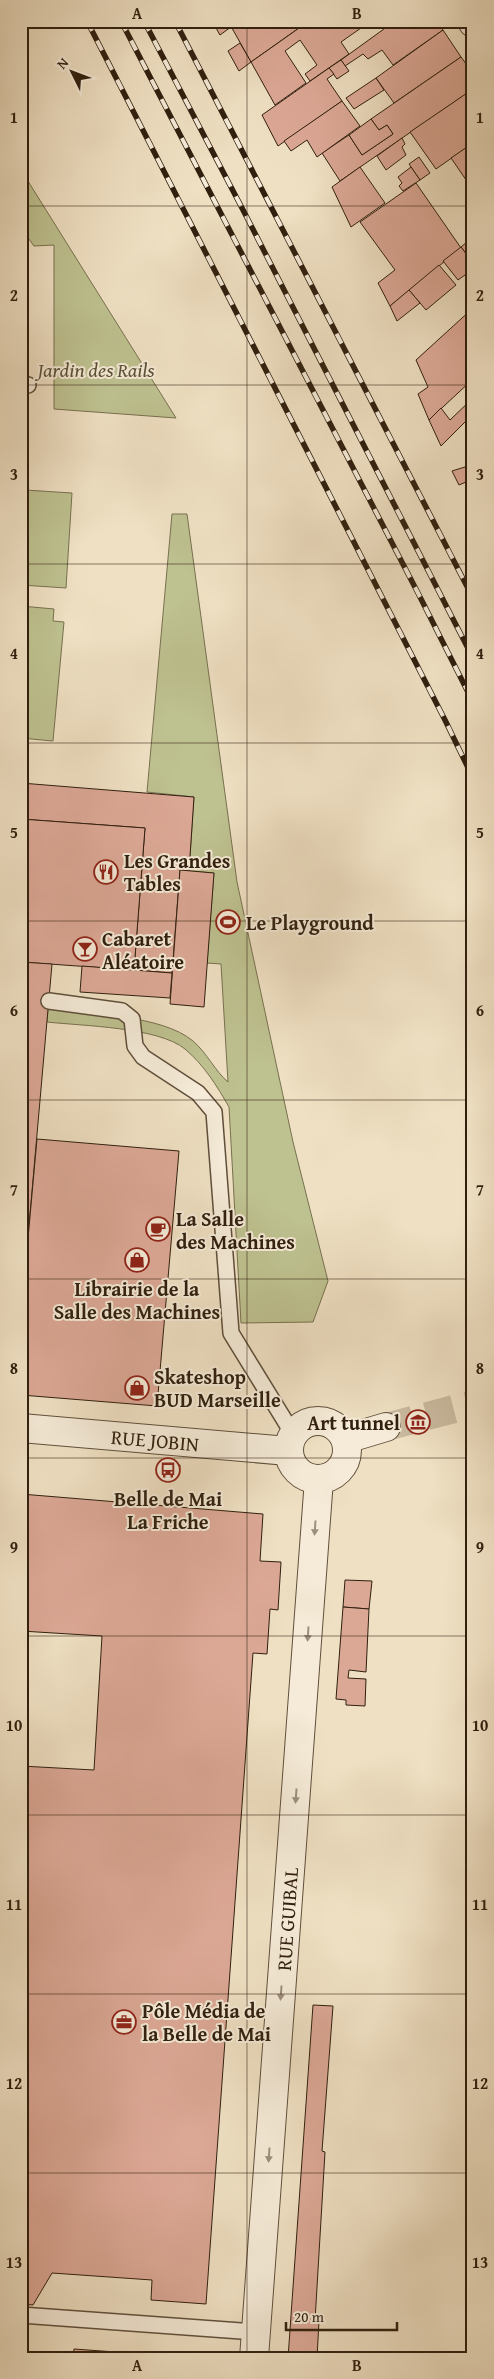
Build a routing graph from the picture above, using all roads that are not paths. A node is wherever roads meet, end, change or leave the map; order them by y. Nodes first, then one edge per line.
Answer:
1 (49, 1001) dead end
2 (386, 1427) tunnel mouth
3 (21, 1428) edge
4 (346, 1439) junction
5 (291, 1442) junction
6 (319, 1479) junction
7 (21, 2315) edge
8 (254, 2345) edge

1 - 5 lane
2 - 4 street
3 - 5 street, RUE JOBIN
4 - 5 street
4 - 6 street
5 - 6 street
6 -> 8 street, RUE GUIBAL
7 - 8 lane

